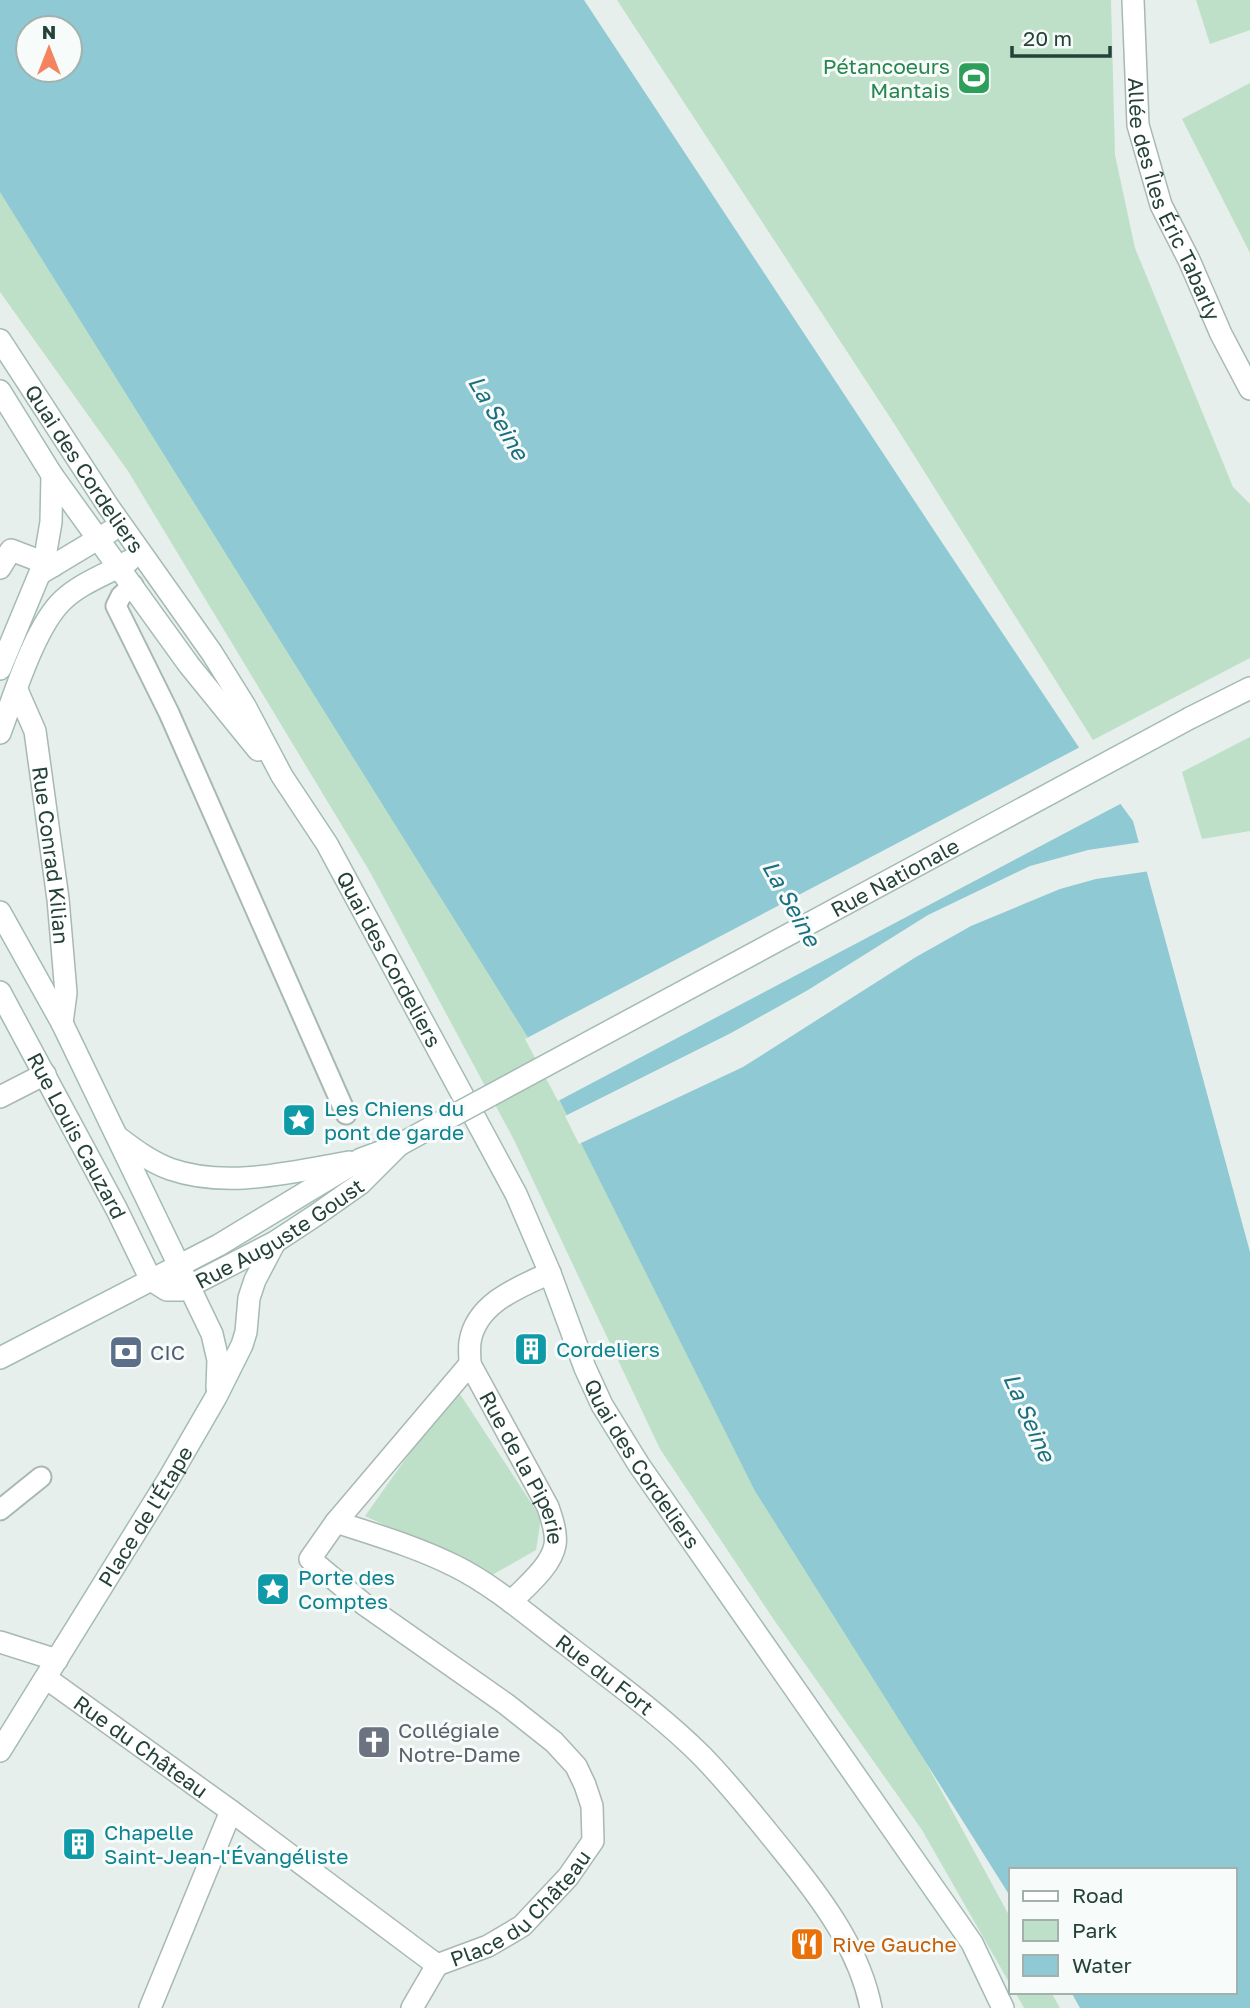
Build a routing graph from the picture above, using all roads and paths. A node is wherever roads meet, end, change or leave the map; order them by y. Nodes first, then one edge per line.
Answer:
1 (1133, 0) edge
2 (0, 340) edge
3 (1250, 389) edge
4 (0, 391) edge
5 (52, 475) junction
6 (122, 525) junction
7 (99, 539) junction
8 (142, 554) junction
9 (4, 555) edge
10 (46, 567) junction
11 (120, 567) junction
12 (132, 585) junction
13 (0, 669) edge
14 (1250, 688) edge
15 (17, 690) junction
16 (0, 733) edge
17 (282, 776) junction
18 (0, 912) edge
19 (0, 992) edge
20 (62, 1023) junction
21 (45, 1074) junction
22 (0, 1097) edge
23 (346, 1114) dead end
24 (430, 1128) joint
25 (116, 1136) junction
26 (399, 1145) junction
27 (361, 1159) junction
28 (275, 1242) junction
29 (178, 1267) junction
30 (550, 1273) junction
31 (151, 1280) junction
32 (189, 1287) junction
33 (0, 1358) edge
34 (470, 1364) junction
35 (216, 1397) junction
36 (41, 1477) dead end
37 (0, 1510) edge
38 (336, 1522) junction
39 (511, 1602) junction
40 (0, 1642) edge
41 (52, 1669) junction
42 (0, 1751) edge
43 (231, 1811) junction
44 (437, 1965) junction
45 (150, 2008) edge
46 (412, 2008) edge
47 (871, 2008) edge
48 (1003, 2008) edge

1 - 3 main road, Allée des Îles Éric Tabarly
2 - 6 main road, Quai des Cordeliers
4 - 5 main road, Quai des Cordeliers
5 - 7 main road, Quai des Cordeliers
5 - 10 main road
6 - 7 main road
6 - 8 main road, Quai des Cordeliers
7 - 10 main road
7 - 11 main road, Quai des Cordeliers
8 - 11 main road
8 - 17 main road, Quai des Cordeliers
9 - 10 main road
10 - 13 main road
11 - 12 main road, Quai des Cordeliers
11 - 15 main road
12 - 17 main road, Quai des Cordeliers
12 - 23 lane
14 - 24 main road, Rue Nationale, bridge
15 - 16 main road
15 - 20 main road, Rue Conrad Kilian
17 - 30 main road, Quai des Cordeliers
18 - 20 main road, Rue Conrad Kilian
19 - 21 main road, Rue Louis Cauzard
20 - 25 main road, Rue Conrad Kilian
21 - 22 main road
21 - 31 main road, Rue Louis Cauzard
24 - 26 main road, Rue Auguste Goust
25 - 27 main road
25 - 29 main road, Rue Conrad Kilian
26 - 27 main road, Rue Auguste Goust
26 - 28 main road, Rue Auguste Goust
27 - 29 main road, Rue Auguste Goust
28 - 32 main road, Rue Auguste Goust
28 - 35 main road
29 - 31 main road, Rue Auguste Goust
29 - 32 main road, Place de l'Étape
30 - 34 main road
30 - 48 main road, Quai des Cordeliers
31 - 32 main road, Rue Auguste Goust
31 - 33 main road, Rue Auguste Goust
32 - 35 main road, Place de l'Étape
34 - 38 main road
34 - 39 main road, Rue de la Piperie
35 - 41 main road, Place de l'Étape
36 - 37 lane
38 - 39 main road, Rue du Fort
38 - 44 main road, Place du Château
39 - 47 main road, Rue du Fort
40 - 41 main road, Rue du Château
41 - 42 main road, Place de l'Étape
41 - 43 main road, Rue du Château
43 - 44 main road, Rue du Château
43 - 45 main road
44 - 46 main road

